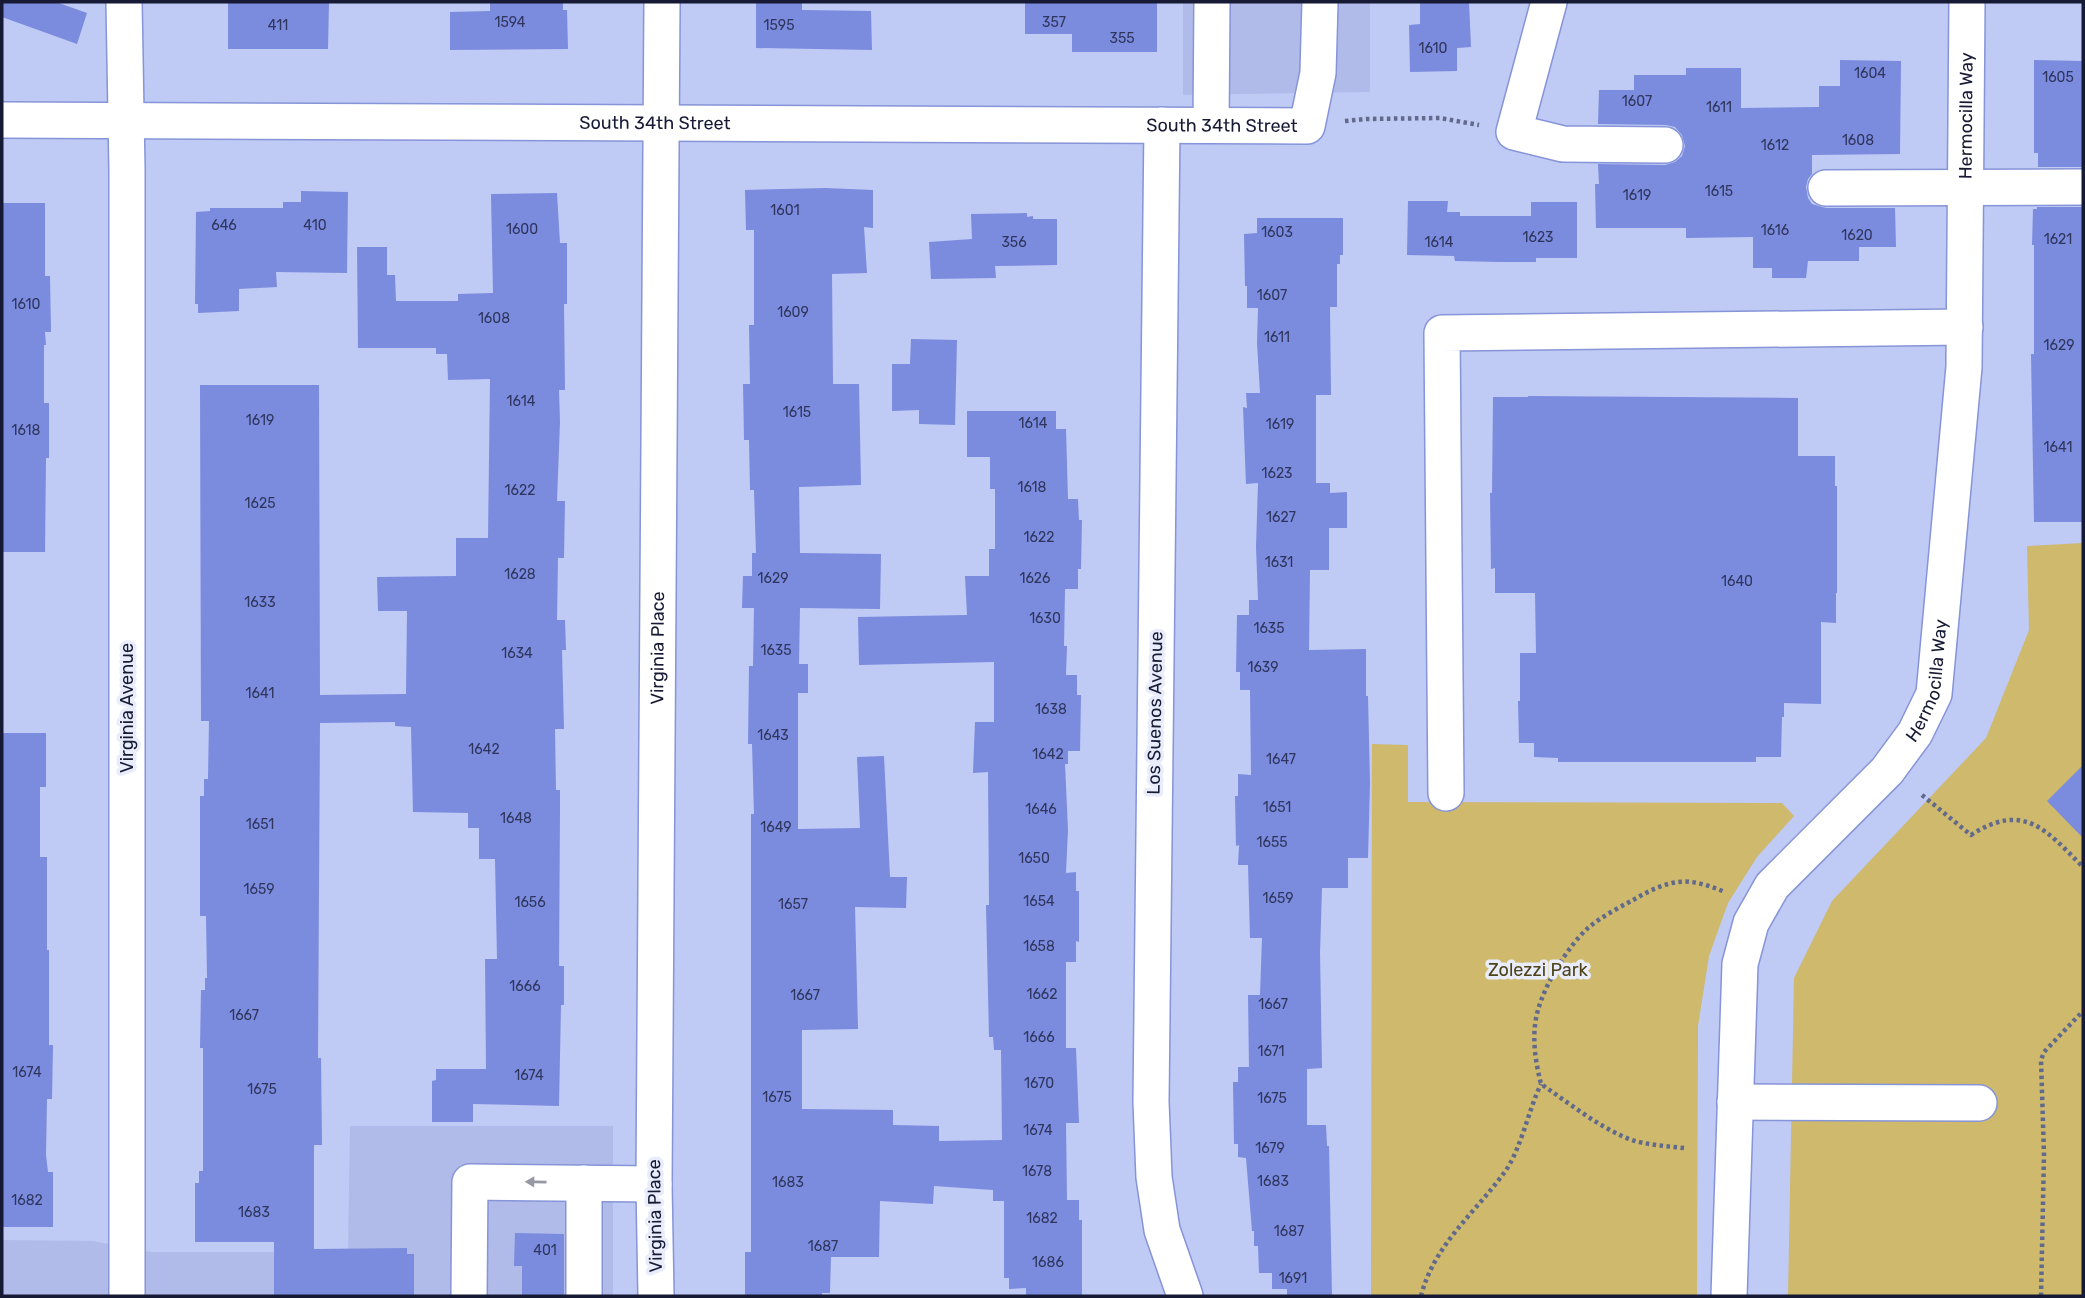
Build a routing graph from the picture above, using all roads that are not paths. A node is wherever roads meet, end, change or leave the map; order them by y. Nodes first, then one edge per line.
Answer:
1 (124, 2) edge
2 (662, 2) edge
3 (1212, 2) edge
4 (1320, 2) edge
5 (1549, 2) edge
6 (1967, 2) edge
7 (2, 120) edge
8 (127, 120) junction
9 (661, 124) junction
10 (1162, 125) junction
11 (1211, 125) junction
12 (1665, 145) dead end
13 (1966, 187) junction
14 (2083, 187) edge
15 (1826, 188) dead end
16 (1965, 327) junction
17 (1446, 793) dead end
18 (1735, 1102) junction
19 (1979, 1103) dead end
20 (584, 1183) junction
21 (654, 1184) junction
22 (127, 1296) edge
23 (470, 1296) edge
24 (584, 1296) edge
25 (656, 1296) edge
26 (1185, 1296) edge
27 (1729, 1296) edge

1 - 8 street, Virginia Avenue
2 - 9 street, Virginia Place
3 - 11 street
4 - 11 street, South 34th Street
5 - 12 street
6 - 13 street, Hermocilla Way
7 - 8 street, South 34th Street
8 - 9 street, South 34th Street
8 - 22 street, Virginia Avenue
9 - 10 street, South 34th Street
9 - 21 street, Virginia Place
10 - 11 street, South 34th Street
10 - 26 street, Los Suenos Avenue
13 - 14 street
13 - 15 street
13 - 16 street, Hermocilla Way
16 - 17 street
16 - 18 street, Hermocilla Way
18 - 19 street
18 - 27 street, Hermocilla Way
20 - 21 street
20 -> 23 street
20 - 24 street
21 - 25 street, Virginia Place

